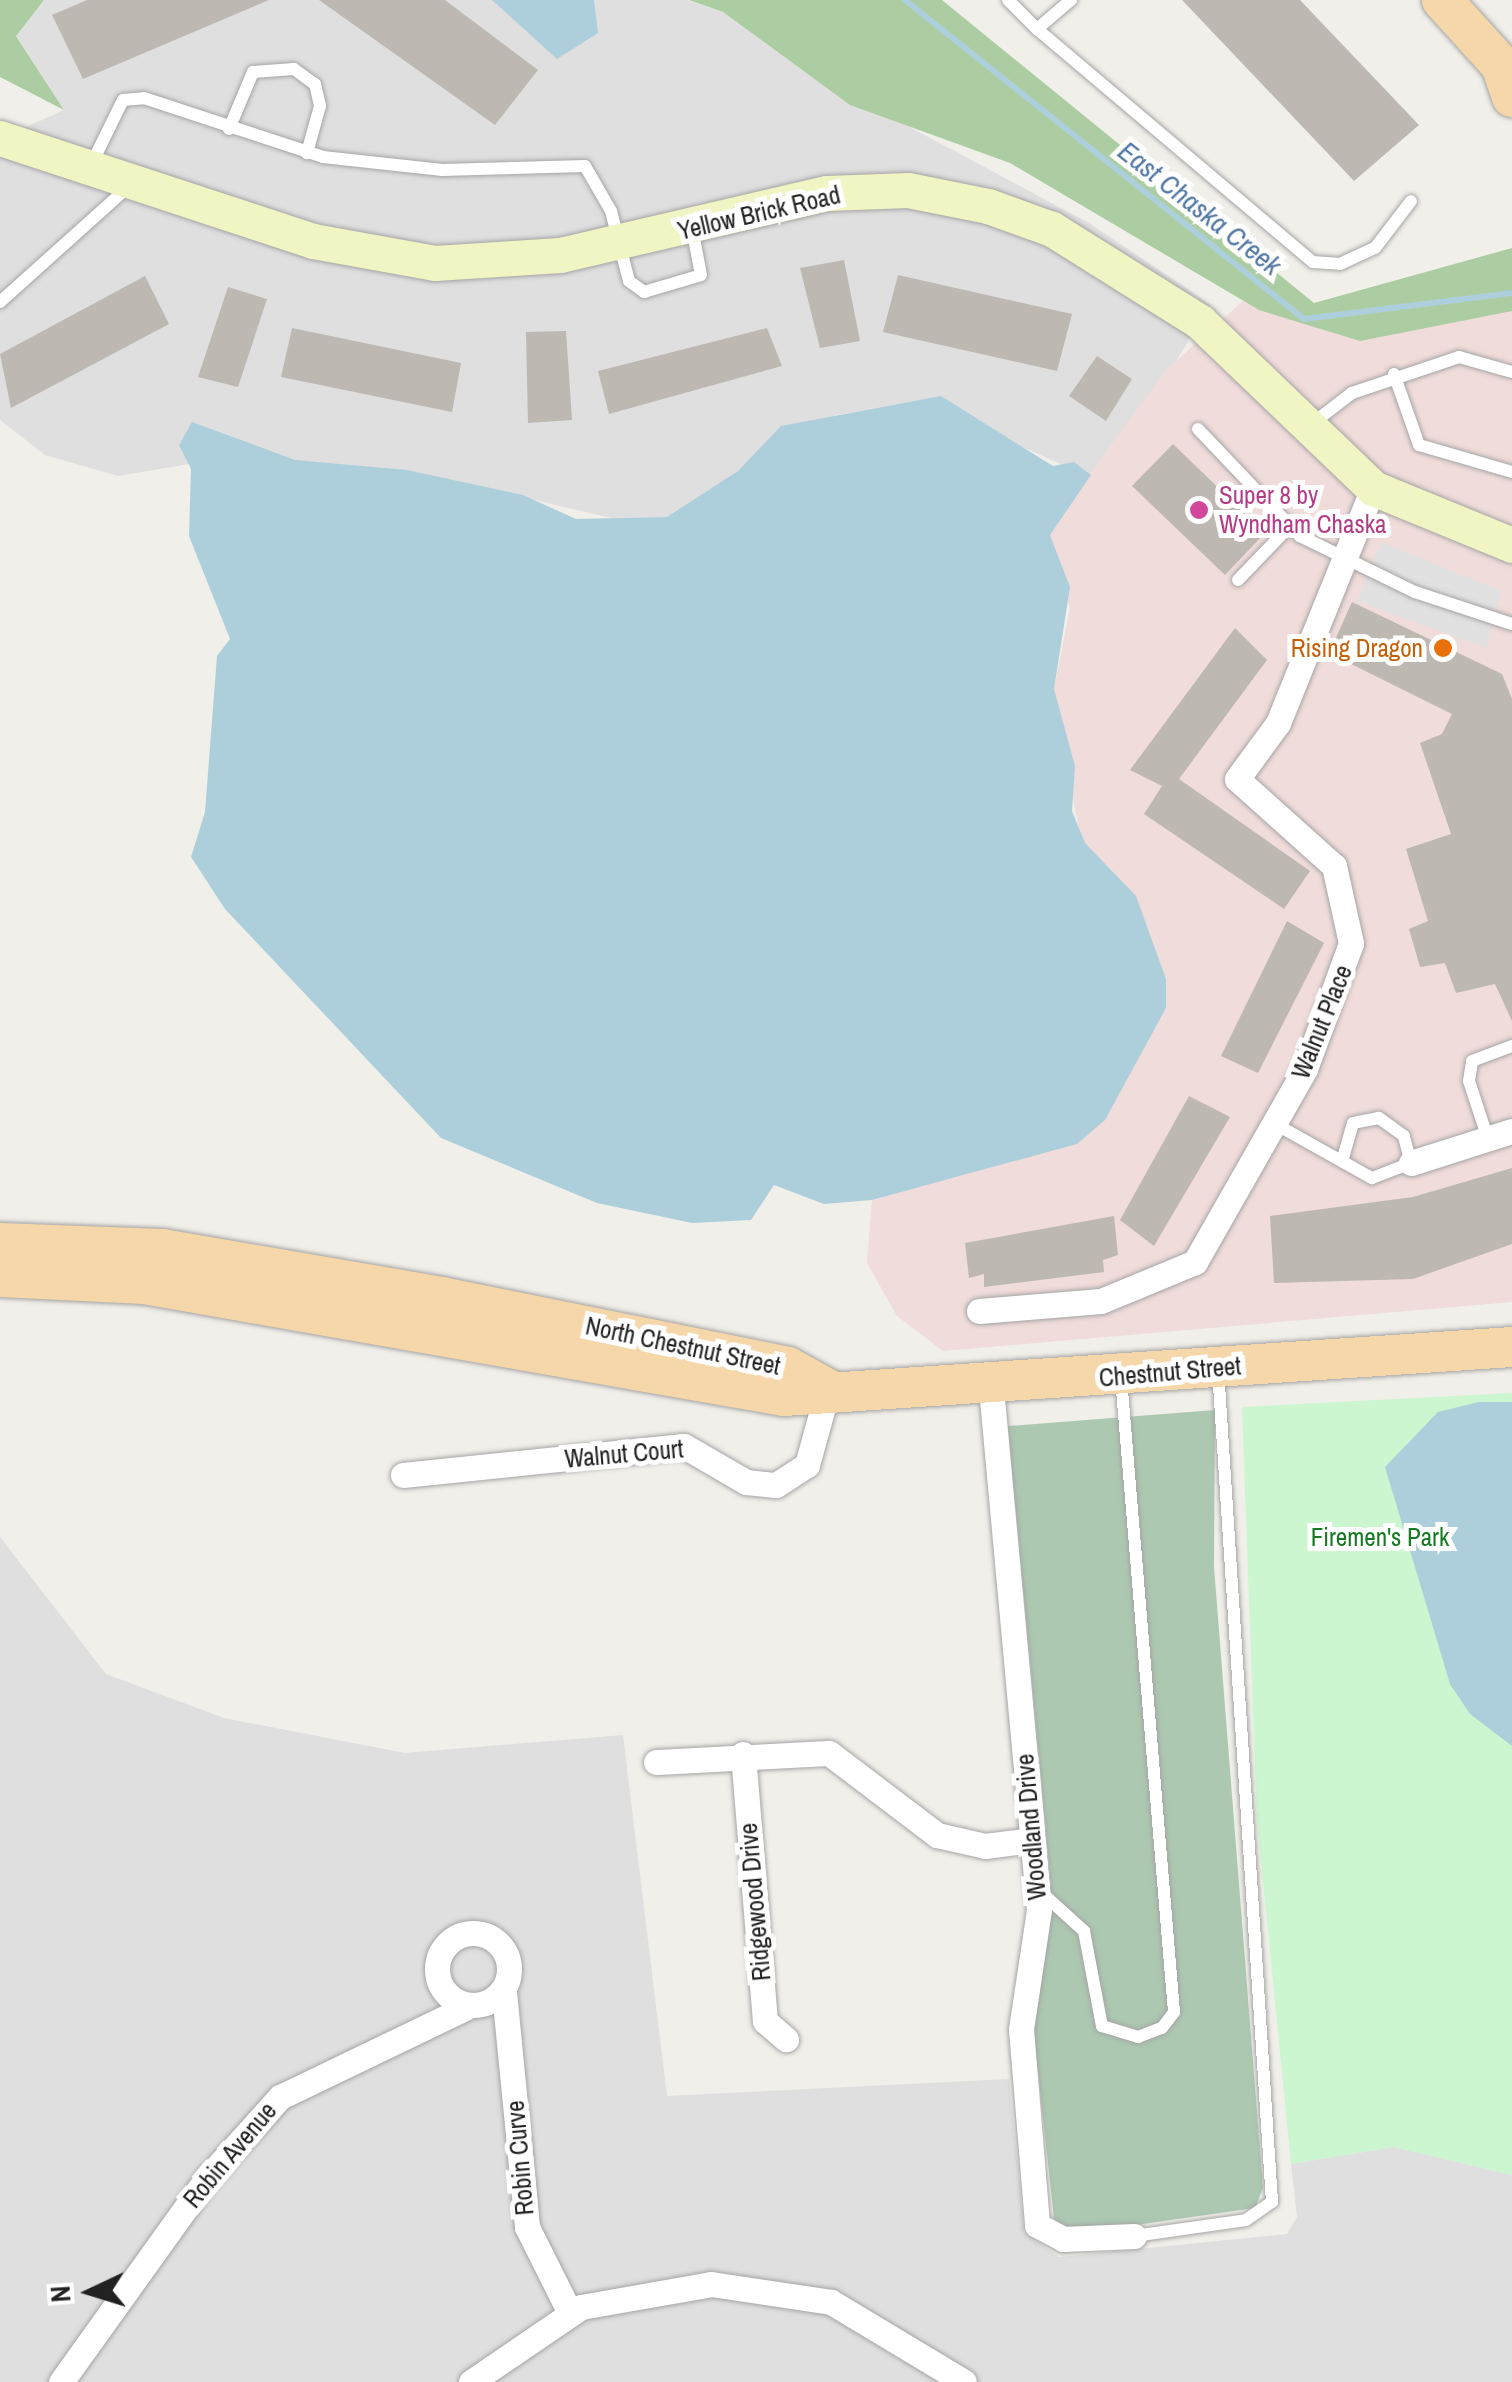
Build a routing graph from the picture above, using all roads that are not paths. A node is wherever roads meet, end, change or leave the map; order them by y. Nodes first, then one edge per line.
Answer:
1 (1008, 0) edge
2 (1071, 0) edge
3 (1442, 0) edge
4 (1038, 29) junction
5 (1508, 76) edge
6 (229, 128) junction
7 (0, 138) edge
8 (307, 152) junction
9 (91, 166) junction
10 (134, 182) junction
11 (1412, 201) dead end
12 (692, 228) junction
13 (620, 244) junction
14 (0, 302) edge
15 (1512, 372) edge
16 (1394, 374) junction
17 (1308, 426) junction
18 (1198, 429) dead end
19 (1512, 472) edge
20 (1373, 488) junction
21 (1290, 526) junction
22 (1512, 545) edge
23 (1346, 560) junction
24 (1238, 580) dead end
25 (1512, 624) edge
26 (1512, 1046) edge
27 (1277, 1125) junction
28 (1500, 1135) edge
29 (1343, 1158) junction
30 (1410, 1163) junction
31 (0, 1243) edge
32 (0, 1277) edge
33 (979, 1311) dead end
34 (1512, 1347) edge
35 (1218, 1367) junction
36 (1120, 1375) junction
37 (992, 1388) junction
38 (828, 1389) junction
39 (403, 1475) dead end
40 (743, 1754) junction
41 (656, 1762) dead end
42 (1031, 1840) junction
43 (1037, 1888) junction
44 (504, 1992) junction
45 (465, 2008) junction
46 (786, 2039) dead end
47 (1134, 2236) joint
48 (570, 2313) junction
49 (61, 2382) edge
50 (471, 2382) edge
51 (964, 2382) edge

1 - 4 lane
2 - 4 lane
3 - 5 main road
4 - 11 lane
6 - 8 lane
6 - 8 lane
6 - 9 lane
7 - 9 street, Yellow Brick Road
8 - 13 lane
9 - 10 street, Yellow Brick Road
10 - 13 street, Yellow Brick Road
10 - 14 lane
12 - 13 street, Yellow Brick Road
12 - 13 lane
12 - 17 street, Yellow Brick Road
15 - 16 lane
16 - 17 lane
16 - 19 lane
17 - 20 street, Yellow Brick Road
18 - 21 lane
20 - 22 street, Yellow Brick Road
20 - 23 street, Walnut Place
21 - 23 lane
21 - 24 lane
23 - 25 lane
23 - 27 street, Walnut Place
26 - 28 lane
27 - 29 lane
27 - 33 street, Walnut Place
28 - 30 street
29 - 30 lane
29 - 30 lane
31 - 38 main road, North Chestnut Street
32 - 38 main road, North Chestnut Street
34 - 35 main road, Chestnut Street
35 - 36 main road, Chestnut Street
35 - 47 lane
36 - 37 main road, Chestnut Street
36 - 43 lane
37 - 38 main road, Chestnut Street
37 - 42 street, Woodland Drive
38 - 39 street, Walnut Court
40 - 41 street
40 - 42 street
40 - 46 street, Ridgewood Drive
42 - 43 street, Woodland Drive
43 - 47 street, Woodland Drive
44 - 45 street
44 - 45 street, Robin Curve
44 - 48 street, Robin Curve
45 - 49 street, Robin Avenue
48 - 50 street
48 - 51 street

